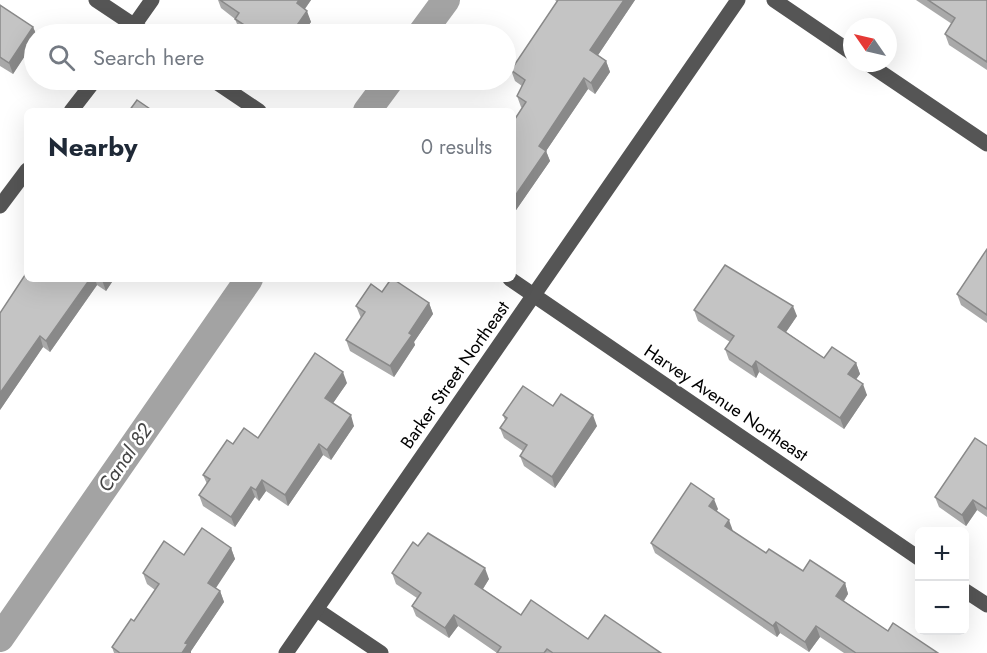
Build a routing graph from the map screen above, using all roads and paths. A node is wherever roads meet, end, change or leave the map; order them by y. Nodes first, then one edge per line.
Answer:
1 (96, 0) edge
2 (152, 0) edge
3 (738, 0) edge
4 (774, 0) edge
5 (127, 24) edge
6 (141, 24) edge
7 (843, 47) edge
8 (880, 72) edge
9 (87, 90) edge
10 (228, 90) edge
11 (73, 108) edge
12 (255, 108) edge
13 (987, 144) edge
14 (24, 174) edge
15 (0, 206) edge
16 (514, 282) edge
17 (534, 295) junction
18 (915, 556) edge
19 (969, 593) edge
20 (987, 605) edge
21 (317, 610) junction
22 (286, 653) edge
23 (381, 653) edge

1 - 5 street
2 - 6 street
3 - 17 street, Barker Street Northeast
4 - 7 street
8 - 13 street
9 - 11 street
10 - 12 street
14 - 15 street
16 - 17 street, Harvey Avenue Northeast
17 - 18 street, Harvey Avenue Northeast
17 - 21 street, Barker Street Northeast
19 - 20 street
21 - 22 street, Barker Street Northeast
21 - 23 street

